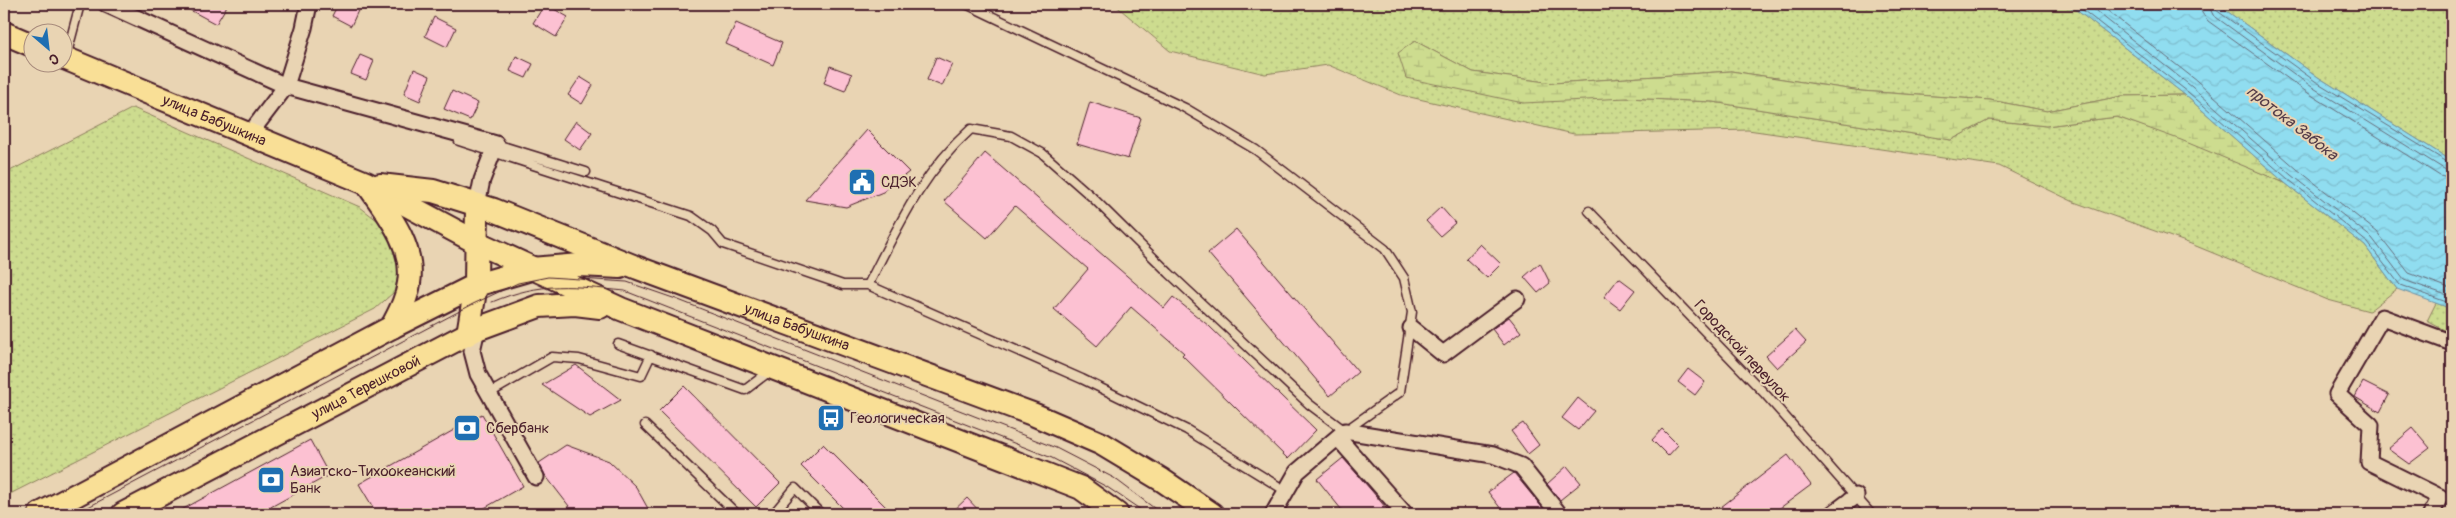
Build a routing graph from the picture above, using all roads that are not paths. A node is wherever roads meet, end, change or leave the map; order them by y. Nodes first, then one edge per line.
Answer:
1 (80, 4) edge
2 (106, 4) edge
3 (309, 4) edge
4 (966, 4) edge
5 (72, 31) edge
6 (4, 33) edge
7 (22, 41) edge
8 (72, 61) edge
9 (286, 86) junction
10 (248, 136) junction
11 (496, 144) junction
12 (366, 184) junction
13 (478, 205) junction
14 (1589, 211) dead end
15 (476, 242) junction
16 (638, 268) junction
17 (532, 269) junction
18 (476, 285) junction
19 (868, 285) junction
20 (1517, 299) dead end
21 (621, 309) junction
22 (392, 327) junction
23 (1411, 328) junction
24 (472, 331) junction
25 (618, 344) dead end
26 (2452, 344) edge
27 (651, 355) junction
28 (774, 369) junction
29 (488, 394) junction
30 (645, 425) dead end
31 (1342, 435) junction
32 (536, 477) dead end
33 (1286, 491) junction
34 (1856, 496) junction
35 (1107, 512) edge
36 (40, 514) edge
37 (123, 514) edge
38 (737, 514) edge
39 (772, 514) edge
40 (821, 514) edge
41 (1212, 514) edge
42 (1273, 514) edge
43 (1405, 514) edge
44 (1559, 514) edge
45 (1832, 514) edge
46 (1871, 514) edge
47 (2431, 514) edge

1 - 5 lane
2 - 9 street
3 - 9 street
4 - 23 lane
6 - 7 main road
8 - 10 main road, улица Бабушкина
9 - 10 street
9 - 11 street
9 - 11 lane
9 - 19 lane
10 - 12 main road, улица Бабушкина
11 - 13 street
12 - 13 main road, улица Бабушкина
12 - 15 main road, улица Бабушкина
12 - 22 main road
13 - 15 main road
13 - 16 main road, улица Бабушкина
14 - 34 lane, Городской переулок
15 - 17 main road, улица Бабушкина
15 - 18 main road
16 - 17 main road
16 - 41 main road, улица Бабушкина
17 - 18 main road
17 - 21 main road, улица Бабушкина
18 - 22 main road
18 - 24 main road
19 - 31 lane
19 - 33 lane
20 - 23 street
21 - 24 main road, улица Терешковой
21 - 28 main road, улица Бабушкина
22 - 36 main road
23 - 31 lane
24 - 29 street
24 - 37 main road, улица Терешковой
25 - 27 lane
26 - 47 street
27 - 28 lane
27 - 29 lane
28 - 35 main road, улица Бабушкина
29 - 32 street
30 - 38 lane
31 - 33 street
31 - 43 street
31 - 44 street
33 - 42 street
34 - 45 street
34 - 46 lane, Городской переулок
39 - 40 lane

